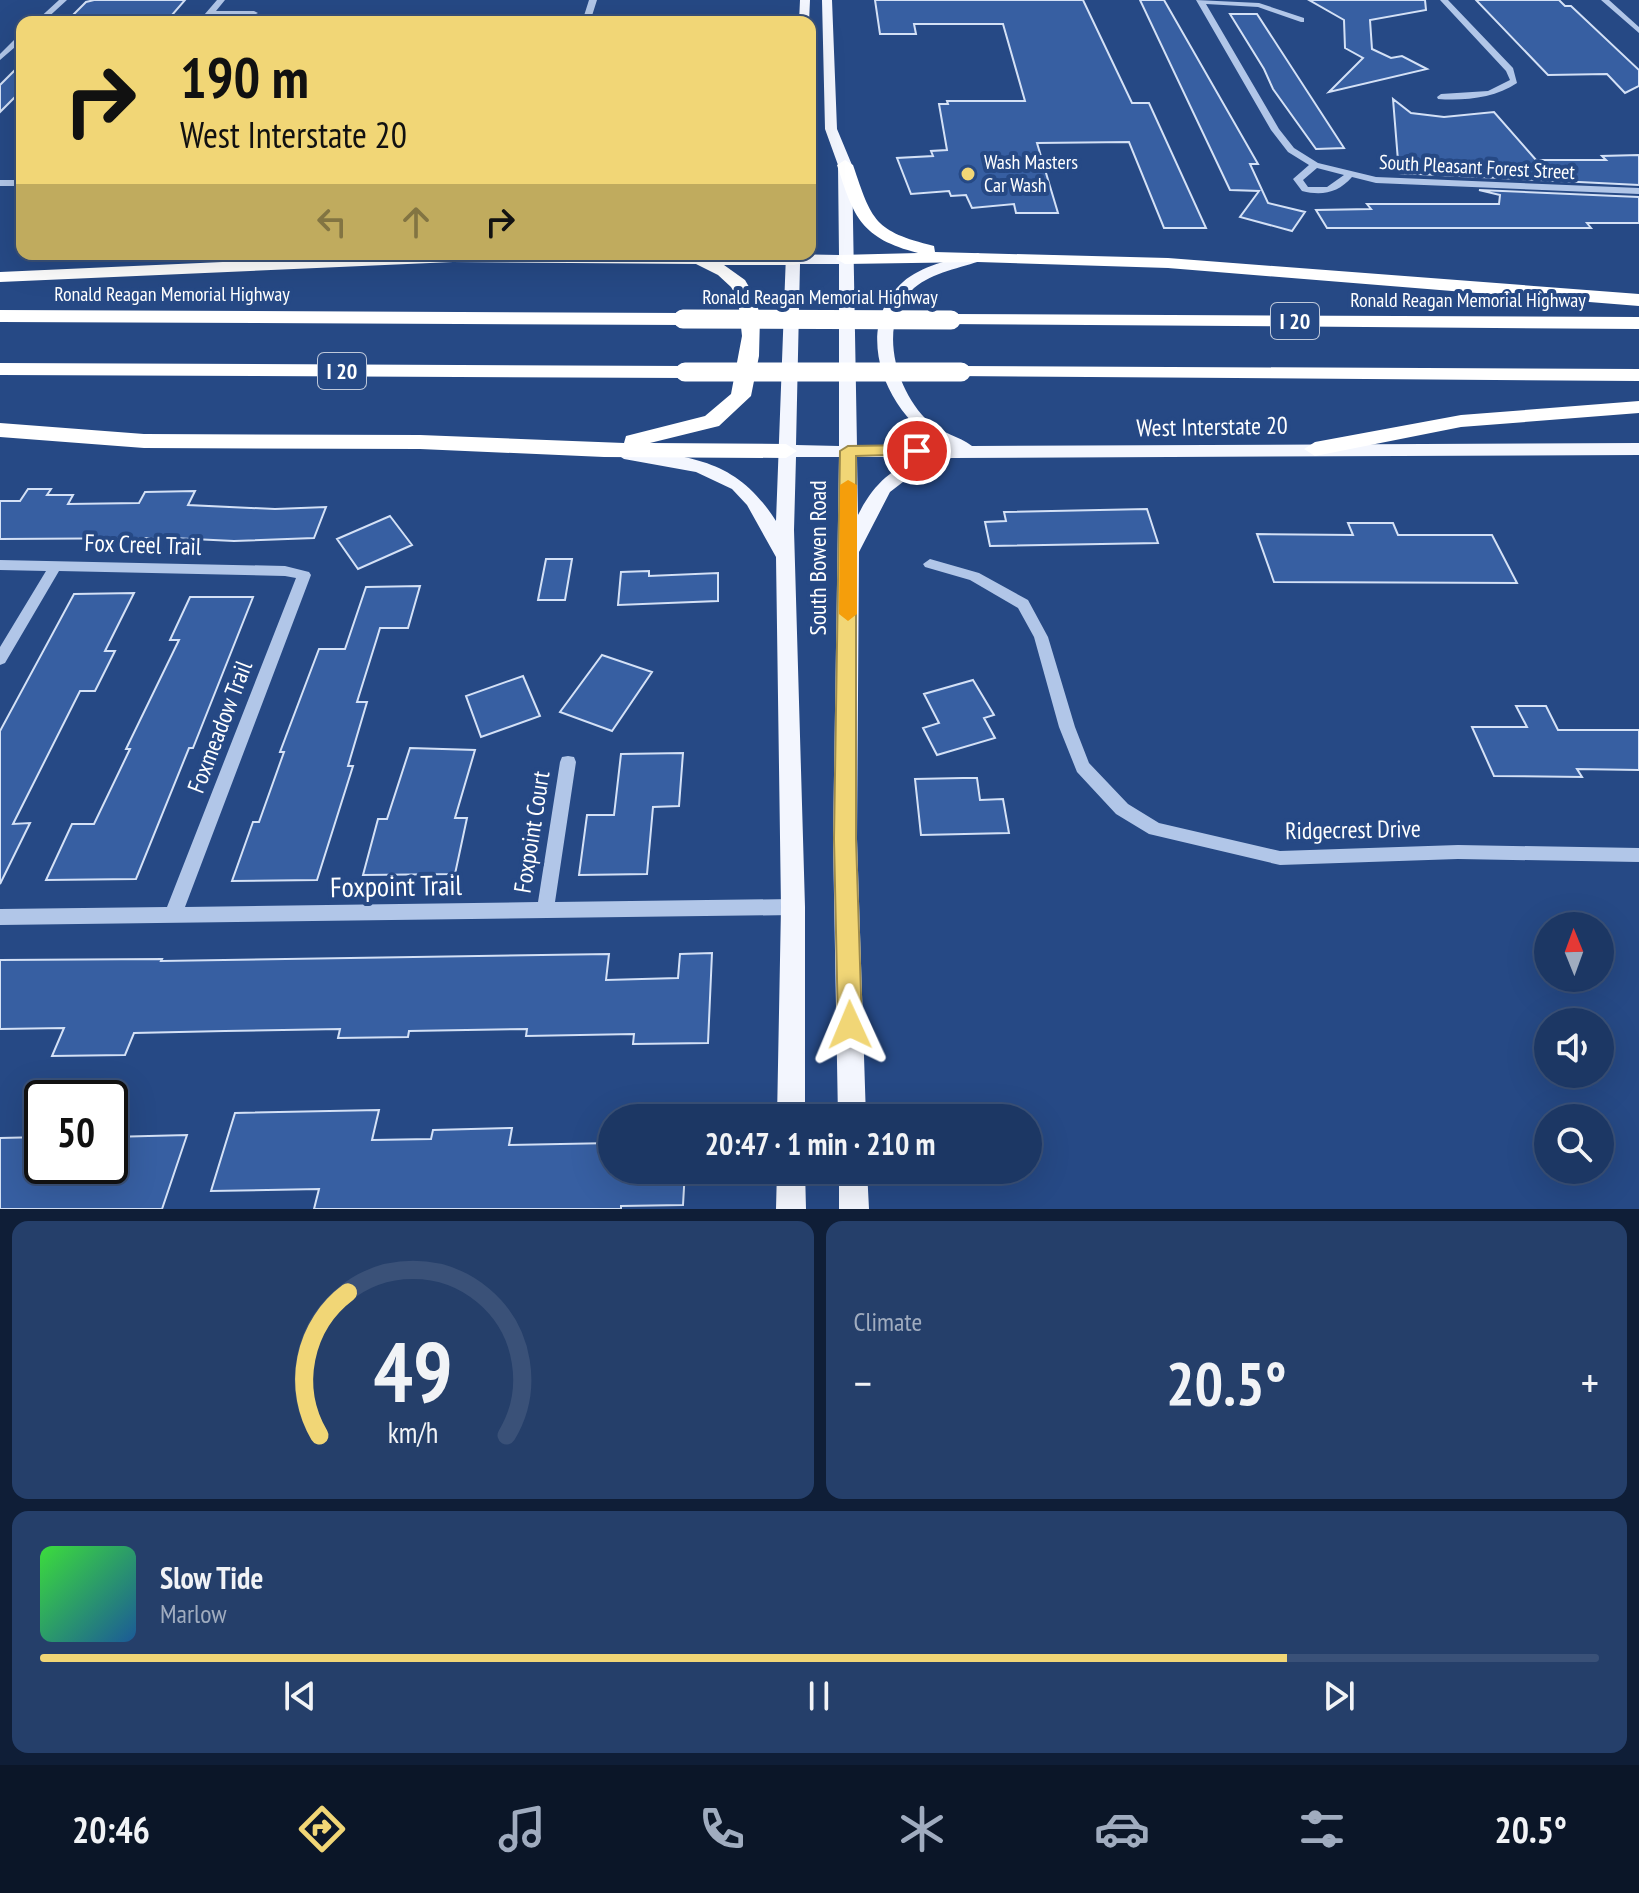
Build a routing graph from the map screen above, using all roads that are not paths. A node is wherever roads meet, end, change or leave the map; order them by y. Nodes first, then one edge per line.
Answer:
1 (63, 0) edge
2 (221, 0) edge
3 (827, 0) edge
4 (1444, 0) edge
5 (1605, 0) edge
6 (1200, 1) edge
7 (209, 13) junction
8 (254, 13) dead end
9 (46, 16) edge
10 (207, 16) edge
11 (1301, 20) dead end
12 (1639, 31) edge
13 (16, 43) edge
14 (0, 58) edge
15 (1441, 97) dead end
16 (845, 165) junction
17 (1315, 165) junction
18 (1349, 175) junction
19 (1639, 191) edge
20 (978, 257) junction
21 (816, 258) edge
22 (845, 259) junction
23 (331, 260) edge
24 (694, 260) edge
25 (793, 260) edge
26 (0, 277) edge
27 (1639, 300) edge
28 (0, 316) edge
29 (1639, 323) edge
30 (0, 369) edge
31 (1639, 375) edge
32 (1639, 407) edge
33 (0, 430) edge
34 (1315, 449) junction
35 (1639, 449) edge
36 (604, 450) junction
37 (786, 451) junction
38 (848, 451) junction
39 (968, 451) junction
40 (849, 554) junction
41 (930, 564) dead end
42 (0, 565) edge
43 (56, 565) junction
44 (786, 566) junction
45 (285, 571) joint
46 (0, 659) edge
47 (568, 762) dead end
48 (1639, 855) edge
49 (793, 907) junction
50 (545, 910) junction
51 (173, 915) junction
52 (0, 917) edge
53 (791, 1104) edge
54 (852, 1104) edge
55 (791, 1184) edge
56 (853, 1184) edge
57 (791, 1209) edge
58 (854, 1209) edge

1 - 9 street
2 - 7 street
3 - 16 main road, South Bowen Road
4 - 15 street
5 - 12 street
6 - 11 street
6 - 17 street
7 - 8 street
7 - 10 street
13 - 14 street
16 - 20 highway
16 - 22 main road, South Bowen Road
17 - 18 street, South Pleasant Forest Street
17 - 18 street
18 - 19 street, South Pleasant Forest Street
20 - 22 highway
20 - 27 highway
20 - 39 main road
21 - 22 main road
22 - 38 main road, South Bowen Road
23 - 26 highway
24 - 36 highway
25 - 37 main road, South Bowen Road
28 - 29 highway, Ronald Reagan Memorial Highway / I 20, bridge
30 - 31 highway, I 20, bridge
32 - 34 highway
33 - 36 highway
34 - 35 main road, West Interstate 20
34 - 39 main road, West Interstate 20
36 - 37 highway
36 - 44 main road
37 - 38 main road, West Interstate 20
37 - 44 main road, South Bowen Road
38 - 39 main road, West Interstate 20
38 - 40 main road, South Bowen Road
39 - 40 main road
40 - 54 main road, South Bowen Road
41 - 48 street, Ridgecrest Drive
42 - 43 street, Fox Creel Trail
43 - 45 street, Fox Creel Trail
43 - 46 street
44 - 49 main road, South Bowen Road
45 - 51 street, Foxmeadow Trail
47 - 50 street, Foxpoint Court
49 - 50 street, Foxpoint Trail
49 - 53 main road, South Bowen Road
50 - 51 street, Foxpoint Trail
51 - 52 street, Foxpoint Trail
55 - 57 main road
56 - 58 main road

